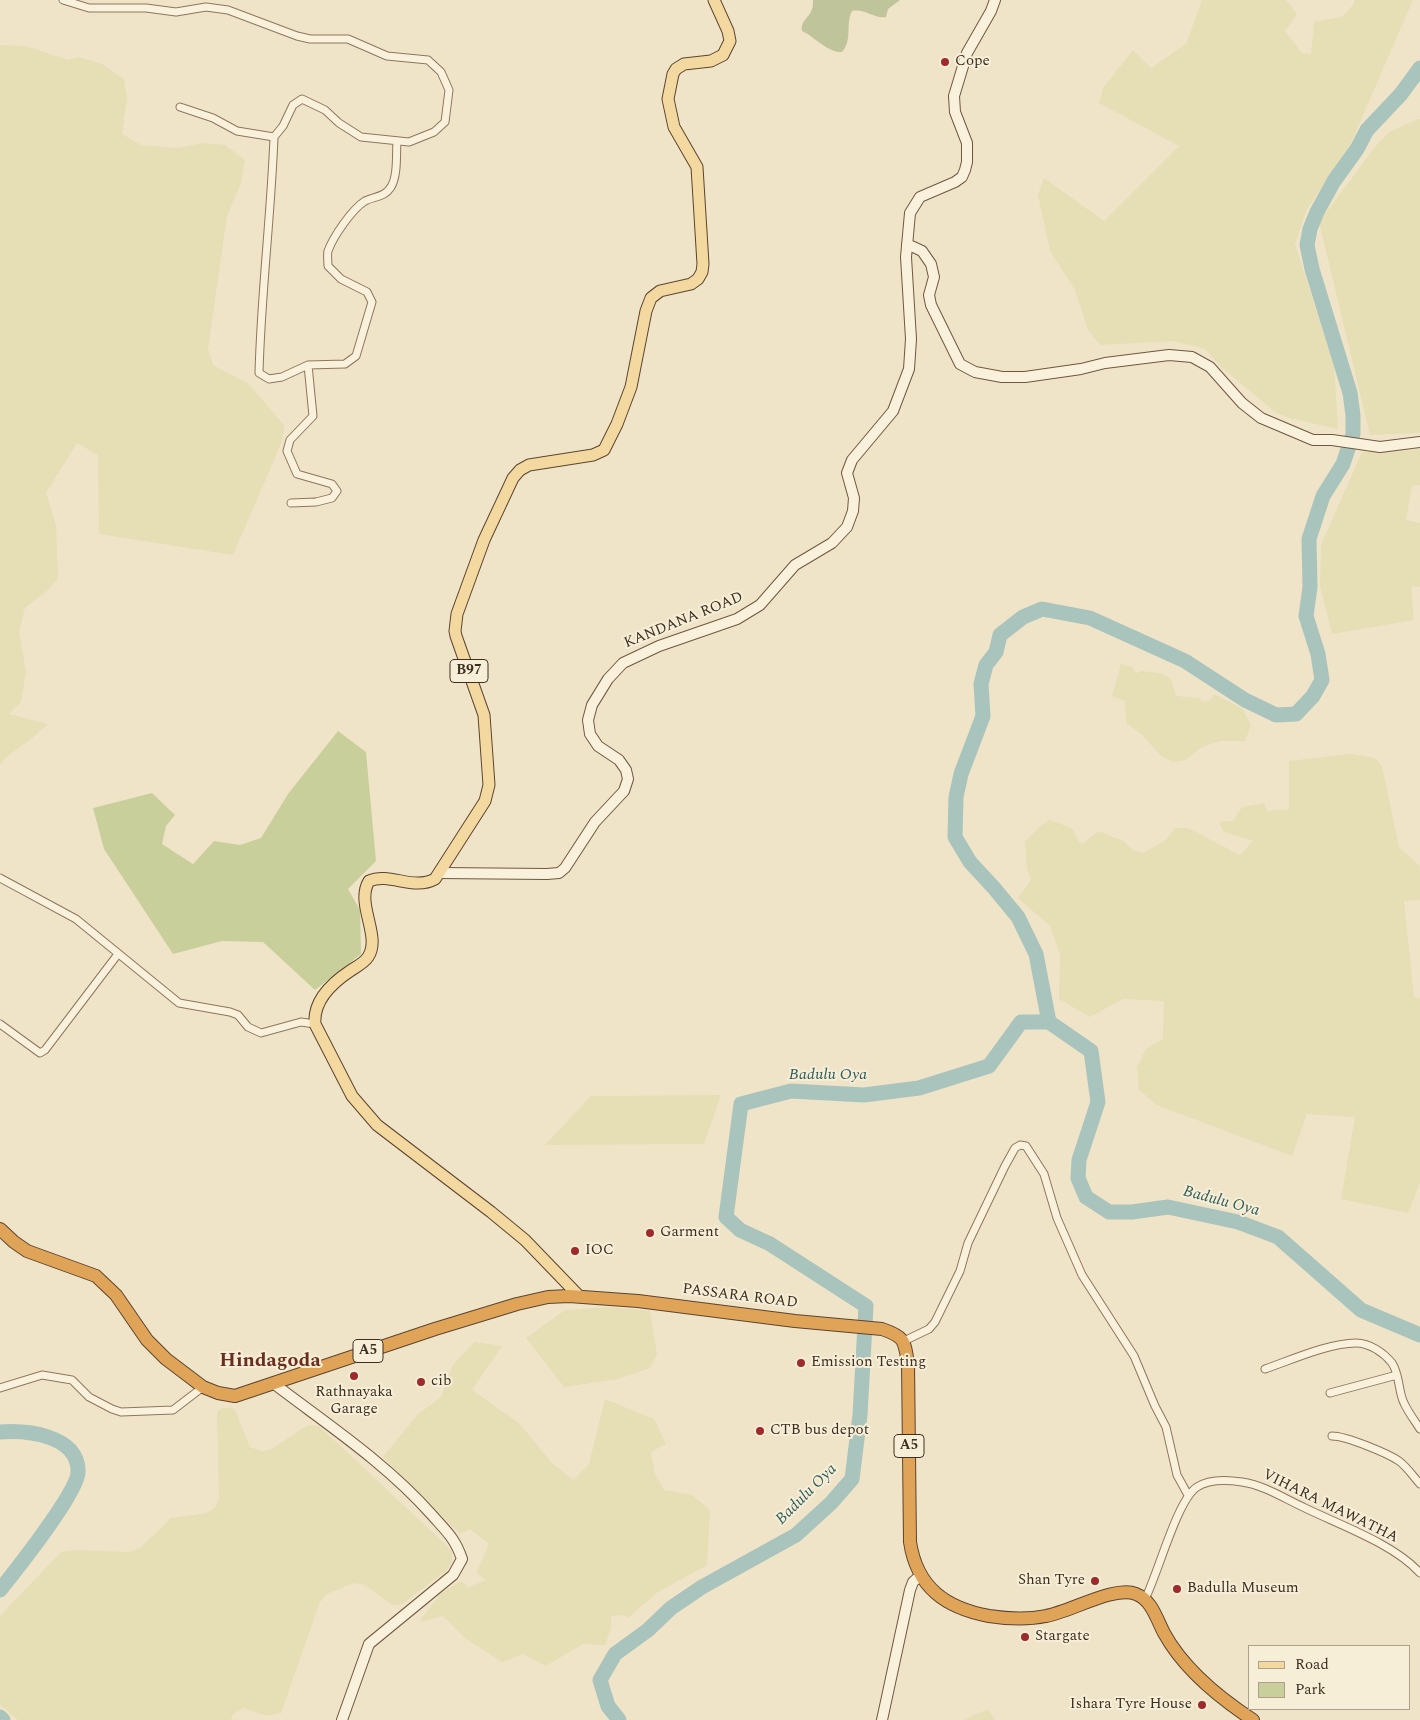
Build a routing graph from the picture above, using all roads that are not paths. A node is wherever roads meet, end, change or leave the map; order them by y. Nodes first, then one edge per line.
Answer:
1 (63, 0) edge
2 (145, 0) edge
3 (714, 0) edge
4 (995, 0) edge
5 (146, 8) junction
6 (180, 107) dead end
7 (274, 137) junction
8 (397, 141) junction
9 (907, 244) junction
10 (308, 365) junction
11 (1420, 442) edge
12 (291, 503) dead end
13 (439, 873) junction
14 (0, 878) edge
15 (118, 954) junction
16 (0, 1024) edge
17 (315, 1024) junction
18 (0, 1229) edge
19 (579, 1296) junction
20 (904, 1341) junction
21 (1264, 1369) dead end
22 (1397, 1375) junction
23 (273, 1384) junction
24 (203, 1387) junction
25 (0, 1388) edge
26 (1330, 1393) dead end
27 (1420, 1429) edge
28 (1332, 1436) dead end
29 (1420, 1484) edge
30 (1188, 1495) junction
31 (1420, 1573) edge
32 (921, 1575) junction
33 (1145, 1599) junction
34 (342, 1720) edge
35 (882, 1720) edge
36 (1254, 1720) edge

1 - 5 street
2 - 5 street
3 - 13 main road, B97
4 - 9 street, KANDANA ROAD
5 - 8 street
6 - 7 street
7 - 8 street
7 - 10 street
8 - 10 street
9 - 11 street
9 - 13 street, KANDANA ROAD
10 - 12 street
13 - 17 main road
14 - 15 street
15 - 16 street
15 - 17 street
17 - 19 main road
18 - 24 highway, PASSARA ROAD / A5
19 - 20 highway, PASSARA ROAD / A5
19 - 23 highway, PASSARA ROAD / A5
20 - 30 street
20 - 32 highway, A5
21 - 22 street
22 - 26 street
22 - 27 street
23 - 24 highway, PASSARA ROAD / A5
23 - 34 street
24 - 25 street
28 - 29 street
30 - 31 street, VIHARA MAWATHA
30 - 33 street
32 - 33 highway, A5
32 - 35 street
33 - 36 highway

